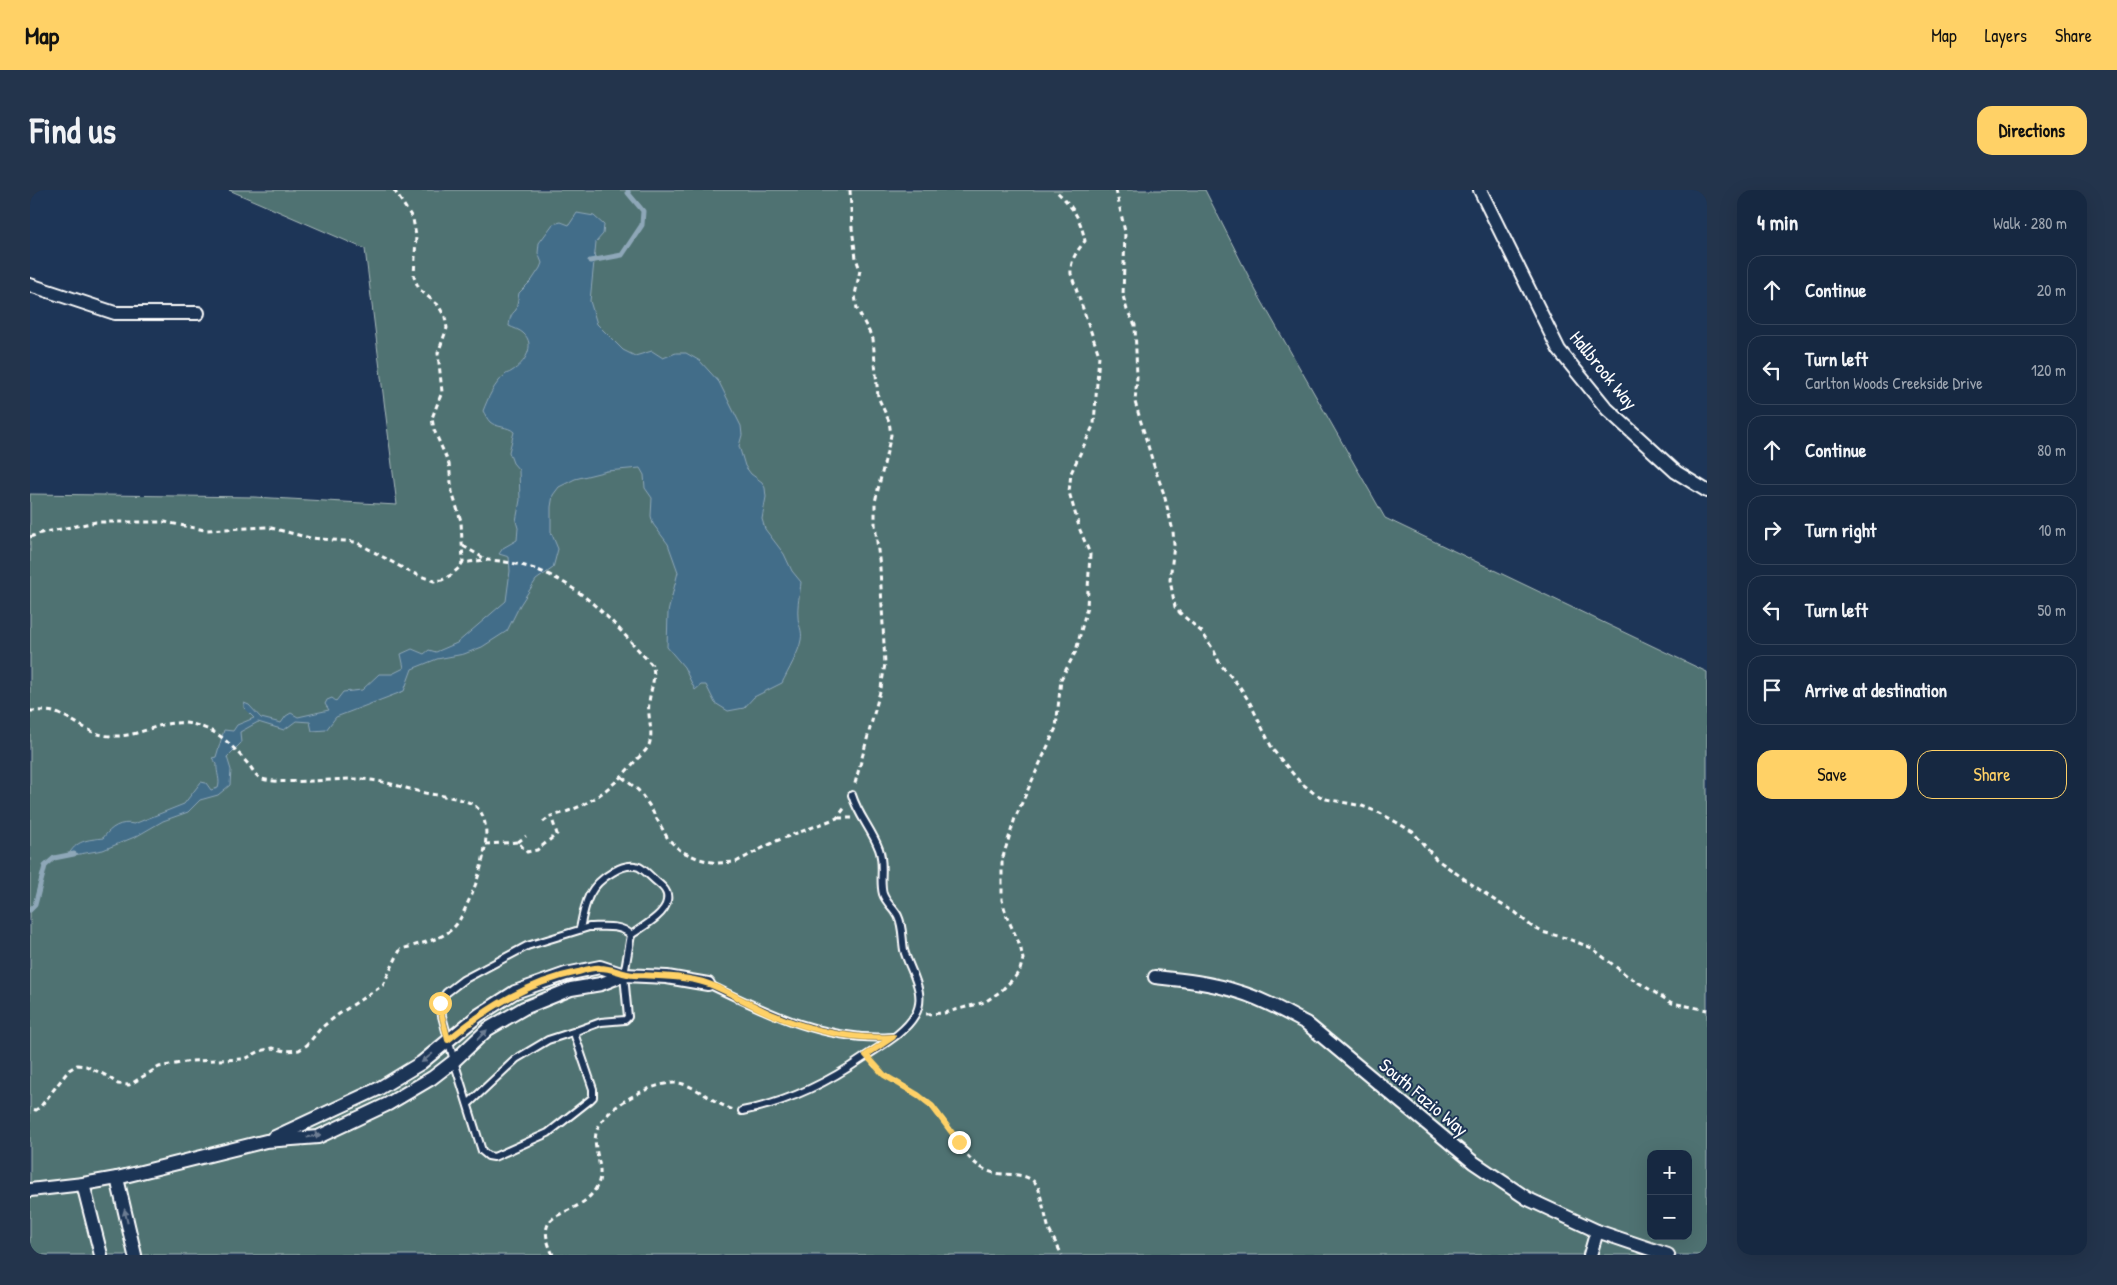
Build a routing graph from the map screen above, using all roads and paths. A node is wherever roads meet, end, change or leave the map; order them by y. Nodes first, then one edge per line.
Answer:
1 (394, 190) edge
2 (850, 190) edge
3 (1055, 190) edge
4 (1116, 190) edge
5 (1480, 190) edge
6 (30, 285) edge
7 (198, 313) dead end
8 (1707, 491) edge
9 (30, 537) edge
10 (463, 546) junction
11 (488, 560) junction
12 (463, 562) junction
13 (30, 711) edge
14 (622, 777) junction
15 (852, 795) junction
16 (551, 816) junction
17 (543, 822) dead end
18 (526, 836) dead end
19 (518, 842) junction
20 (486, 844) junction
21 (580, 930) junction
22 (631, 935) junction
23 (624, 974) junction
24 (1155, 977) dead end
25 (708, 984) joint
26 (1707, 1010) edge
27 (915, 1015) junction
28 (576, 1031) junction
29 (893, 1037) junction
30 (448, 1040) junction
31 (866, 1055) junction
32 (454, 1062) junction
33 (468, 1104) junction
34 (30, 1109) edge
35 (742, 1112) joint
36 (266, 1141) junction
37 (117, 1178) junction
38 (83, 1184) junction
39 (30, 1190) edge
40 (1597, 1231) junction
41 (101, 1255) edge
42 (135, 1255) edge
43 (553, 1255) edge
44 (1062, 1255) edge
45 (1590, 1255) edge
46 (1668, 1255) edge

1 - 10 path
2 - 15 path
3 - 27 path
4 - 26 path
5 - 8 street, Hallbrook Way
6 - 7 street
9 - 12 path
10 - 11 path
10 - 12 path
11 - 12 path
11 - 14 path
13 - 20 path
14 - 15 path
14 - 16 path
15 - 27 lane
16 - 17 path
16 - 19 path
18 - 19 path
19 - 20 path
20 - 34 path
21 - 22 lane
21 - 22 lane
21 - 30 lane
22 - 23 lane
23 - 25 street
23 - 28 lane
23 - 30 street
32 -> 23 street
24 - 40 street, South Fazio Way
25 - 29 lane
27 - 29 lane
28 - 33 lane
28 - 33 lane
29 - 31 lane
30 - 32 lane
30 -> 36 street
31 - 35 lane
31 - 44 path
32 - 33 lane
36 -> 32 street
35 - 43 path
36 - 37 street
37 - 38 street
42 -> 37 street
38 - 39 street
38 - 41 street
40 - 45 street
40 - 46 street, South Fazio Way

